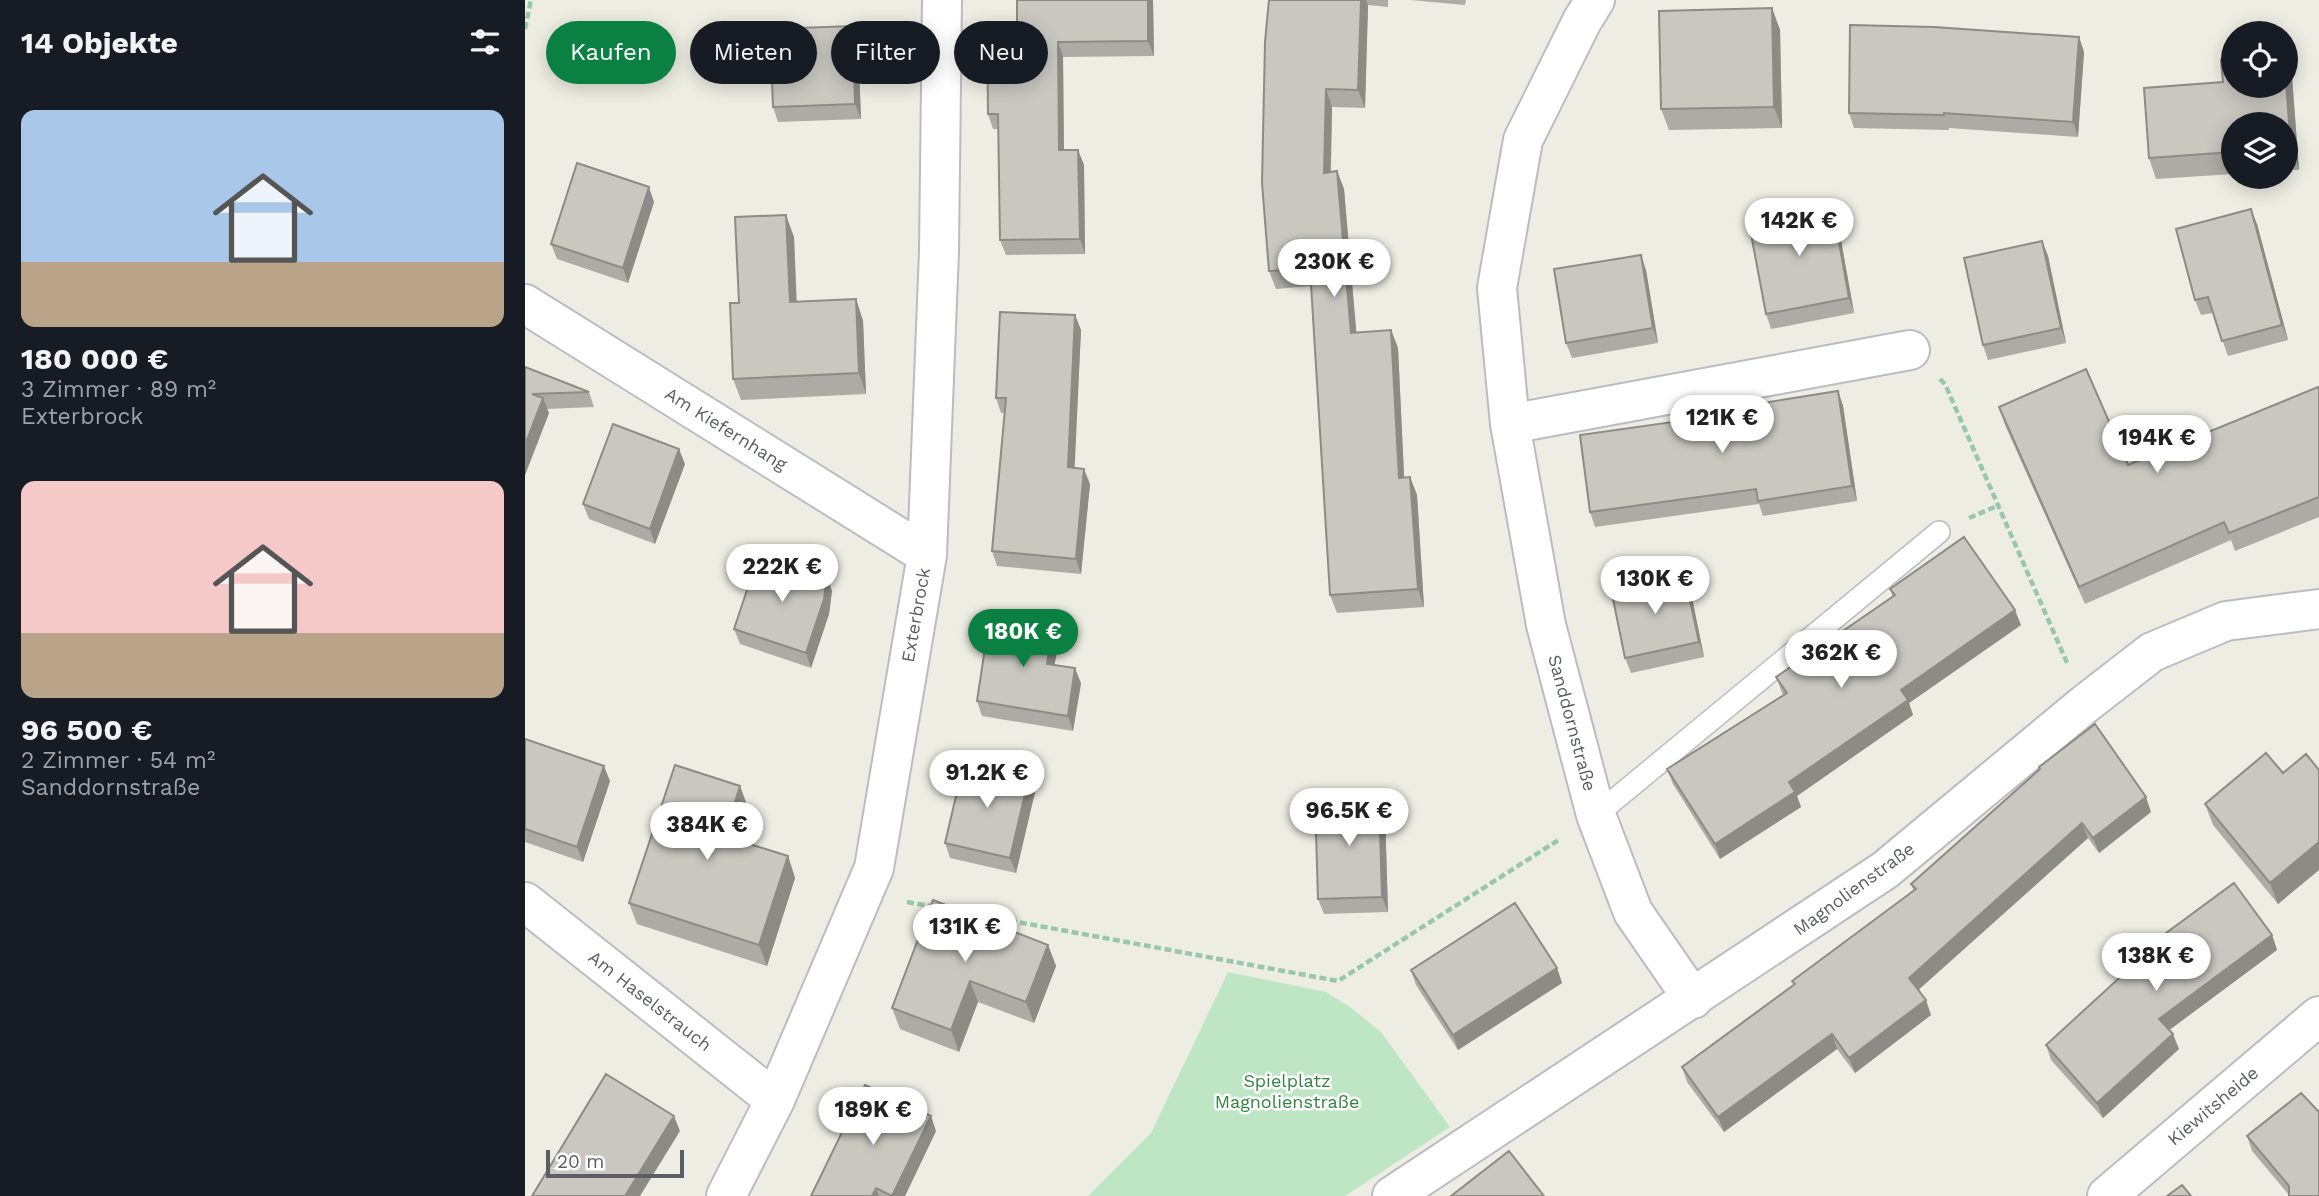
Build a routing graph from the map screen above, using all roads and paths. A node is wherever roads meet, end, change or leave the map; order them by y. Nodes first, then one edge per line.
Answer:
1 (531, 0) edge
2 (942, 0) edge
3 (1595, 0) edge
4 (525, 29) edge
5 (525, 303) edge
6 (1910, 350) joint
7 (1510, 424) junction
8 (1939, 532) dead end
9 (927, 555) junction
10 (2319, 609) edge
11 (2085, 704) junction
12 (1596, 815) junction
13 (863, 894) junction
14 (525, 902) edge
15 (1693, 999) junction
16 (2319, 1016) edge
17 (775, 1100) junction
18 (726, 1196) edge
19 (1392, 1196) edge
20 (2108, 1196) edge

1 - 4 path
2 - 9 street, Exterbrock
3 - 7 street, Sanddornstraße
5 - 9 street, Am Kiefernhang
6 - 7 street
6 - 11 path
7 - 12 street, Sanddornstraße
8 - 12 lane
9 - 13 street, Exterbrock
10 - 11 street, Magnolienstraße
11 - 15 street, Magnolienstraße
12 - 13 path
12 - 15 street, Sanddornstraße
13 - 17 street, Exterbrock
14 - 17 street, Am Haselstrauch
15 - 19 street, Magnolienstraße
16 - 20 street, Kiewitsheide
17 - 18 street, Exterbrock

